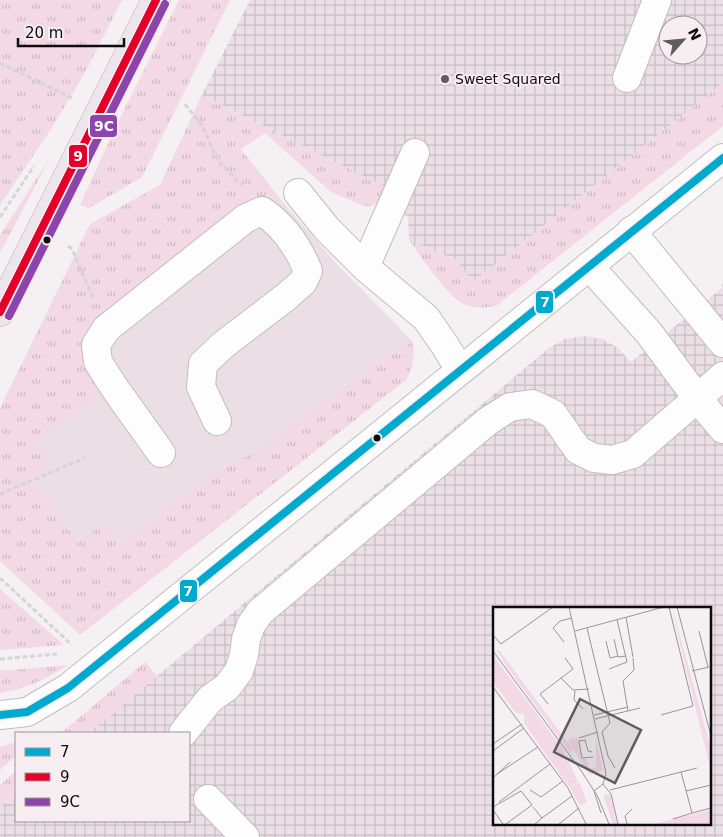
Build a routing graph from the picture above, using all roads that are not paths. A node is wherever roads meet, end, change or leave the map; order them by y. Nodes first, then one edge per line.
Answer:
1 (156, 0) edge
2 (657, 0) edge
3 (627, 78) dead end
4 (415, 153) dead end
5 (723, 158) edge
6 (298, 193) dead end
7 (631, 231) junction
8 (589, 266) junction
9 (365, 267) junction
10 (0, 312) edge
11 (723, 343) edge
12 (460, 370) junction
13 (723, 376) edge
14 (697, 398) junction
15 (217, 421) dead end
16 (723, 429) edge
17 (161, 454) dead end
18 (0, 715) edge
19 (184, 732) edge
20 (208, 799) dead end
21 (245, 837) edge

1 - 10 main road
2 - 3 street
4 - 9 street
5 - 7 street
6 - 9 street
7 - 8 street
7 - 11 street
8 - 12 street
8 - 14 street
9 - 12 street
12 - 18 street
13 - 14 street
14 - 16 street
14 - 19 street
15 - 17 street
20 - 21 street

